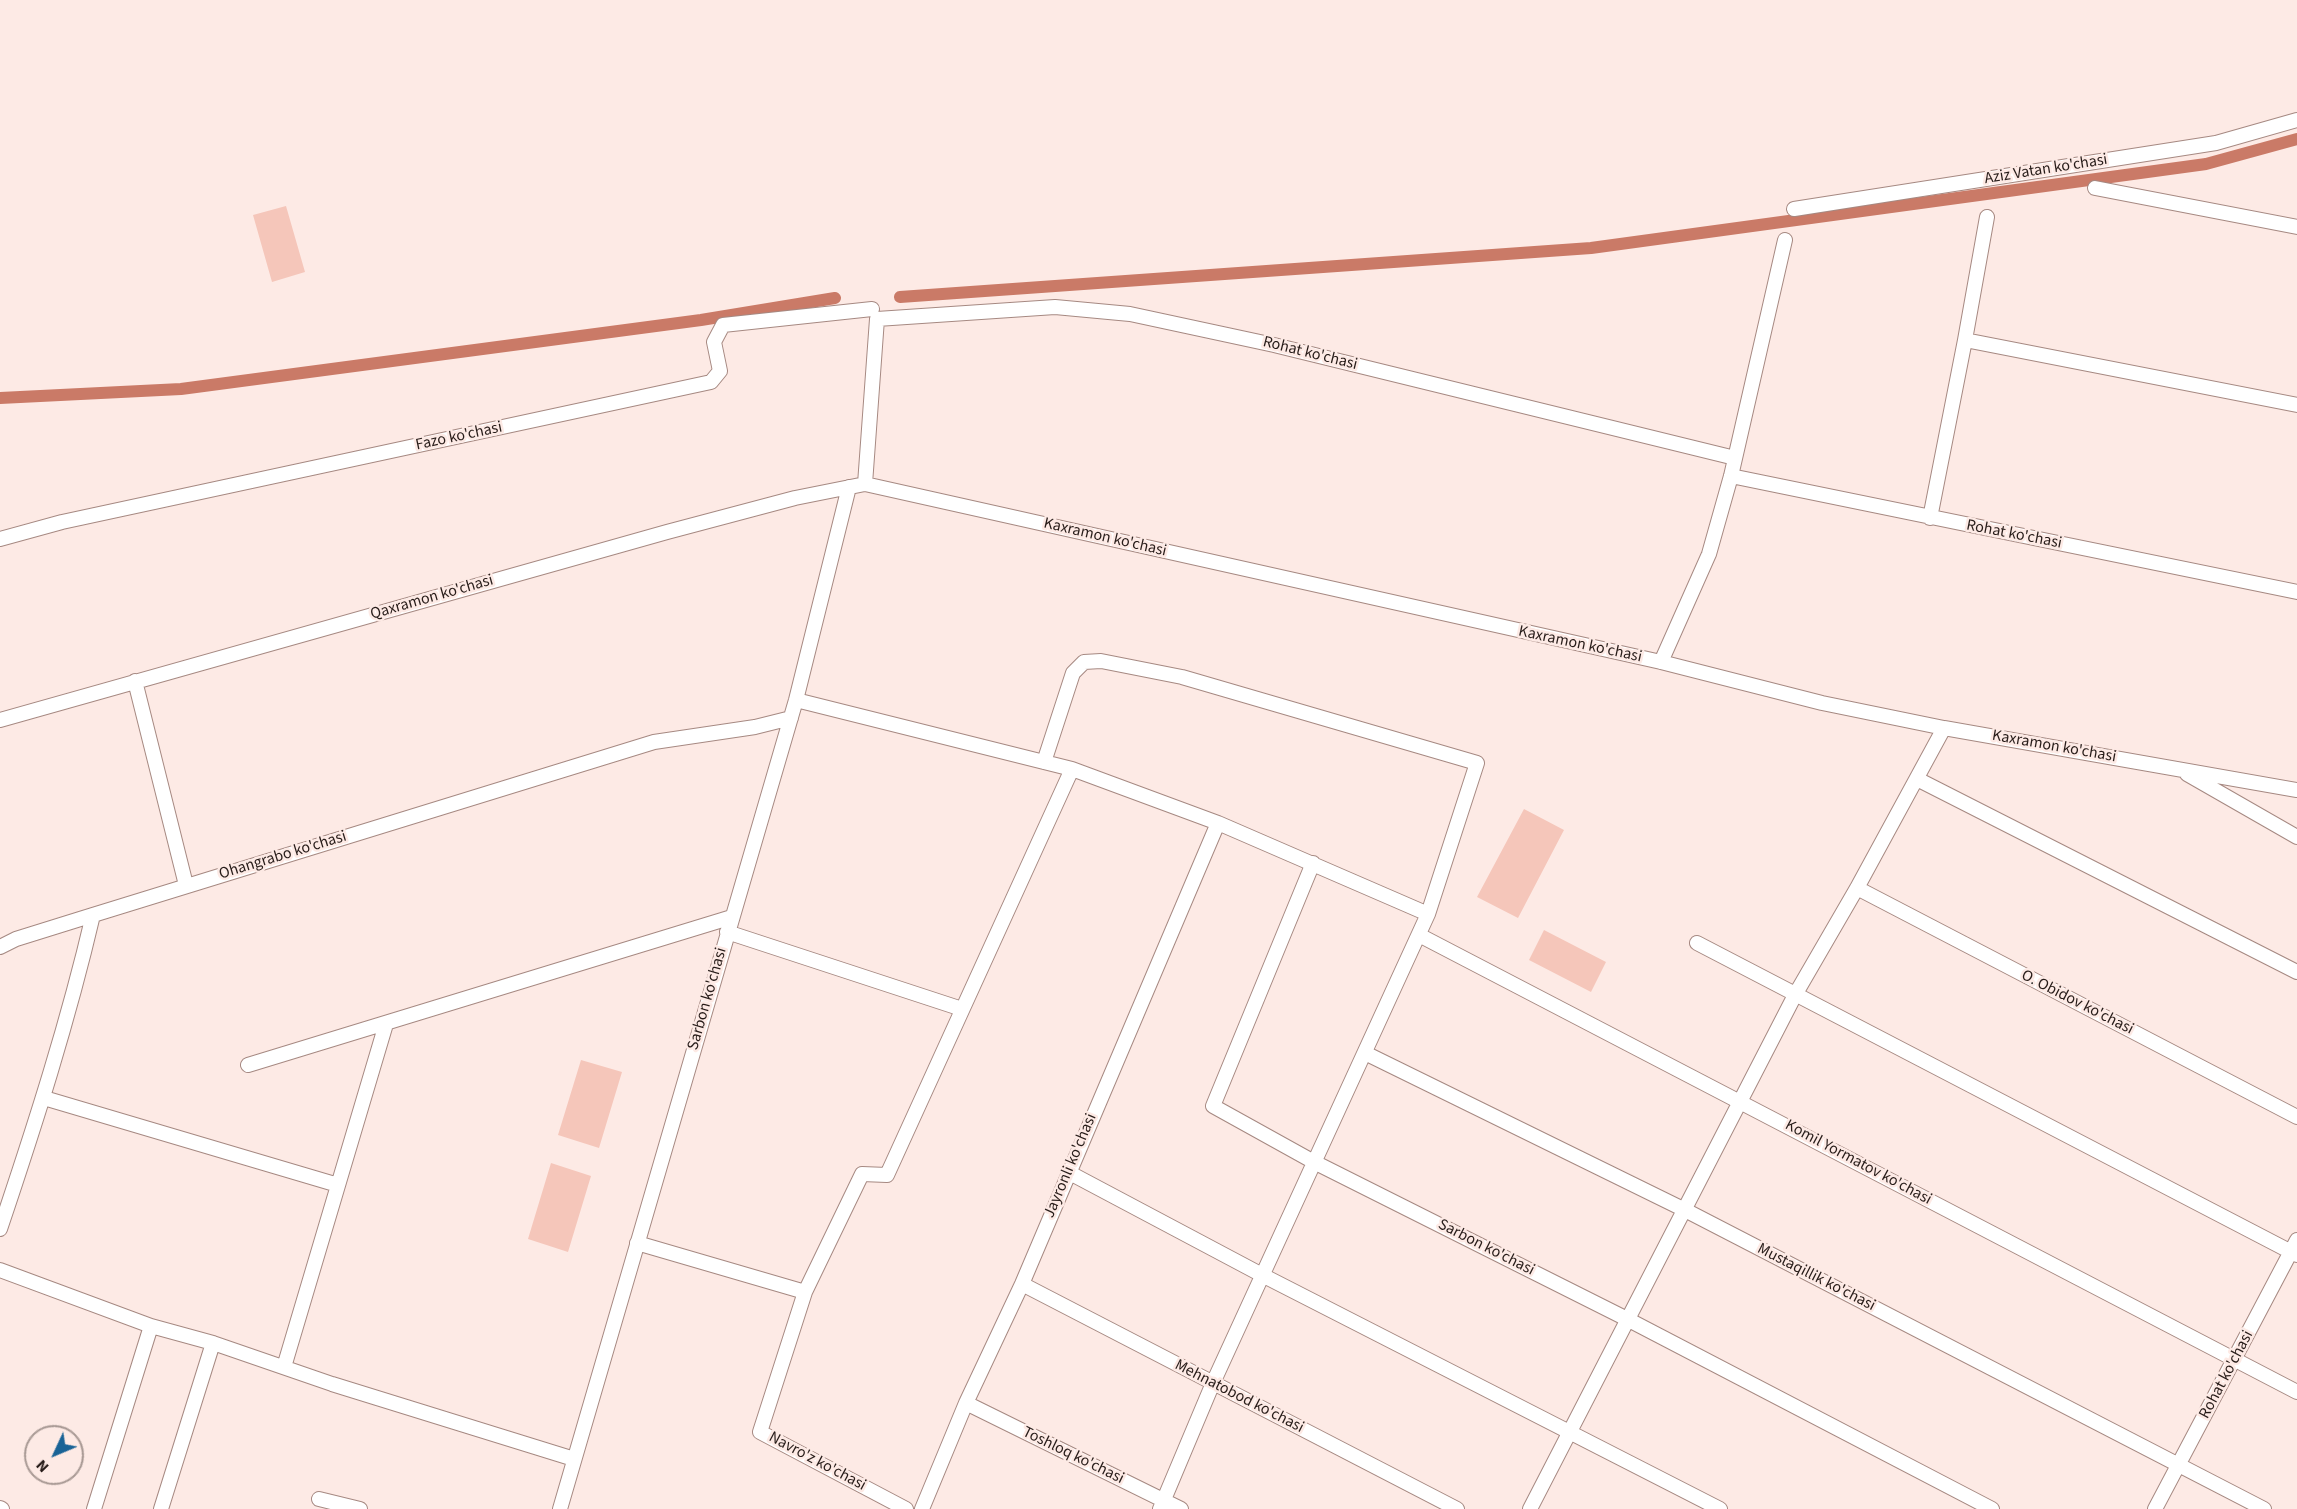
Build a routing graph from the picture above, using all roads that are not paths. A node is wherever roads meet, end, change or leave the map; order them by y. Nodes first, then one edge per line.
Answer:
1 (2297, 120) edge
2 (2095, 188) dead end
3 (1794, 209) dead end
4 (1987, 217) dead end
5 (2297, 227) edge
6 (1785, 240) dead end
7 (875, 314) junction
8 (1965, 340) junction
9 (2297, 405) edge
10 (1735, 458) junction
11 (1731, 476) junction
12 (865, 484) junction
13 (849, 487) junction
14 (1930, 518) junction
15 (0, 539) edge
16 (2297, 592) edge
17 (1660, 662) junction
18 (135, 681) junction
19 (796, 700) junction
20 (791, 718) junction
21 (0, 720) edge
22 (1944, 728) junction
23 (1044, 762) junction
24 (1072, 769) junction
25 (2179, 769) junction
26 (1917, 778) junction
27 (2297, 790) edge
28 (1218, 823) junction
29 (2297, 837) edge
30 (1312, 863) junction
31 (186, 885) junction
32 (1857, 888) junction
33 (1428, 914) junction
34 (93, 915) junction
35 (732, 917) junction
36 (727, 932) junction
37 (1419, 935) junction
38 (1697, 943) dead end
39 (0, 947) edge
40 (2297, 972) edge
41 (1795, 995) junction
42 (962, 1009) junction
43 (386, 1024) junction
44 (1365, 1053) junction
45 (248, 1065) dead end
46 (44, 1098) junction
47 (1741, 1102) junction
48 (2297, 1117) edge
49 (1314, 1162) junction
50 (1068, 1172) junction
51 (338, 1185) junction
52 (1685, 1210) junction
53 (0, 1229) edge
54 (637, 1243) junction
55 (2295, 1249) edge
56 (0, 1270) edge
57 (1264, 1276) junction
58 (1022, 1284) junction
59 (805, 1292) junction
60 (1627, 1319) junction
61 (151, 1326) junction
62 (213, 1343) junction
63 (2235, 1361) junction
64 (284, 1367) junction
65 (1213, 1383) junction
66 (2297, 1392) edge
67 (966, 1403) junction
68 (1570, 1432) junction
69 (574, 1459) junction
70 (2179, 1466) junction
71 (319, 1499) dead end
72 (1162, 1505) edge
73 (94, 1509) edge
74 (161, 1509) edge
75 (360, 1509) edge
76 (560, 1509) edge
77 (906, 1509) edge
78 (922, 1509) edge
79 (1181, 1509) edge
80 (1457, 1509) edge
81 (1530, 1509) edge
82 (1720, 1509) edge
83 (1992, 1509) edge
84 (2155, 1509) edge
85 (2264, 1509) edge

1 - 3 street, Aziz Vatan ko'chasi
2 - 5 street
4 - 8 street
6 - 10 street
7 - 10 street, Rohat ko'chasi
7 - 12 street
7 - 15 street, Fazo ko'chasi
8 - 9 street
8 - 14 street
10 - 11 street
11 - 14 street, Rohat ko'chasi
11 - 17 street
12 - 13 street, Qaxramon ko'chasi
12 - 17 street, Kaxramon ko'chasi
13 - 18 street, Qaxramon ko'chasi
13 - 19 street, Sarbon ko'chasi
14 - 16 street, Rohat ko'chasi
17 - 22 street, Kaxramon ko'chasi
18 - 21 street, Qaxramon ko'chasi
18 - 31 street
19 - 20 street, Sarbon ko'chasi
19 - 23 street
20 - 31 street, Ohangrabo ko'chasi
20 - 35 street, Sarbon ko'chasi
22 - 25 street, Kaxramon ko'chasi
22 - 26 street
23 - 24 street
23 - 33 street
24 - 28 street
24 - 42 street
25 - 27 street, Kaxramon ko'chasi
25 - 29 street
26 - 32 street
26 - 40 street
28 - 30 street
28 - 50 street, Jayronli ko'chasi
30 - 33 street
30 - 49 street, Sarbon ko'chasi
31 - 34 street, Ohangrabo ko'chasi
32 - 41 street
32 - 48 street, O. Obidov ko'chasi
33 - 37 street
34 - 39 street, Ohangrabo ko'chasi
34 - 46 street
35 - 36 street, Sarbon ko'chasi
35 - 43 street
36 - 42 street
36 - 54 street, Sarbon ko'chasi
37 - 44 street
37 - 47 street, Komil Yormatov ko'chasi
38 - 41 street
41 - 47 street
41 - 55 street
42 - 59 street
43 - 45 street
43 - 51 street
44 - 49 street
44 - 52 street, Mustaqillik ko'chasi
46 - 51 street
46 - 53 street
47 - 52 street
47 - 63 street, Komil Yormatov ko'chasi
49 - 57 street
49 - 60 street, Sarbon ko'chasi
50 - 57 street
50 - 58 street, Jayronli ko'chasi
51 - 64 street
52 - 60 street
52 - 70 street, Mustaqillik ko'chasi
54 - 59 street
54 - 69 street, Sarbon ko'chasi
55 - 63 street, Rohat ko'chasi
56 - 61 street
57 - 65 street
57 - 68 street
58 - 65 street, Mehnatobod ko'chasi
58 - 67 street, Jayronli ko'chasi
59 - 77 street, Navro'z ko'chasi
60 - 68 street
60 - 83 street, Sarbon ko'chasi
61 - 62 street
61 - 73 street
62 - 64 street
62 - 74 street
63 - 66 street, Komil Yormatov ko'chasi
63 - 70 street, Rohat ko'chasi
64 - 69 street
65 - 72 street
65 - 80 street, Mehnatobod ko'chasi
67 - 72 street, Toshloq ko'chasi
67 - 78 street, Jayronli ko'chasi
68 - 81 street
68 - 82 street
69 - 76 street, Sarbon ko'chasi
70 - 84 street, Rohat ko'chasi
70 - 85 street, Mustaqillik ko'chasi
71 - 75 street
72 - 79 street, Toshloq ko'chasi

